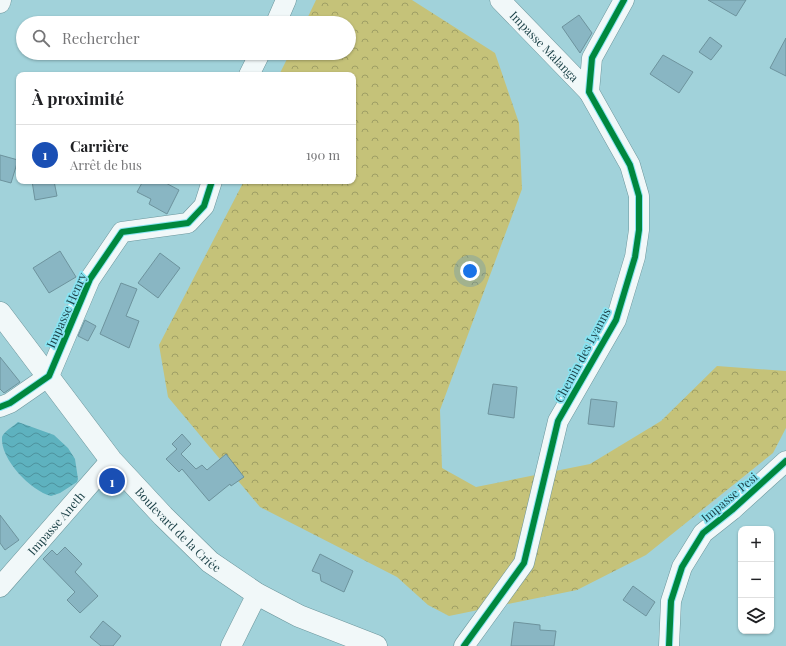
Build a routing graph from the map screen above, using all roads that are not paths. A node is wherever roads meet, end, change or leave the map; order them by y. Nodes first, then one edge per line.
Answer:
1 (286, 0) edge
2 (500, 0) edge
3 (624, 0) edge
4 (279, 16) edge
5 (256, 60) edge
6 (250, 72) edge
7 (589, 92) junction
8 (211, 184) edge
9 (0, 313) edge
10 (49, 376) junction
11 (0, 407) edge
12 (112, 460) junction
13 (786, 461) edge
14 (0, 587) edge
15 (257, 594) junction
16 (231, 646) edge
17 (376, 646) edge
18 (464, 646) edge
19 (669, 646) edge

1 - 4 street
2 - 7 street, Impasse Malanga
3 - 7 street
5 - 6 street
7 - 18 street, Chemin des Lyanns
8 - 10 street, Impasse Henry
9 - 10 main road, Boulevard de la Criée
10 - 11 street
10 - 12 main road, Boulevard de la Criée
12 - 14 street, Impasse Aneth
12 - 15 main road, Boulevard de la Criée
13 - 19 street, Impasse Pesi
15 - 16 street
15 - 17 main road, Boulevard de la Criée

